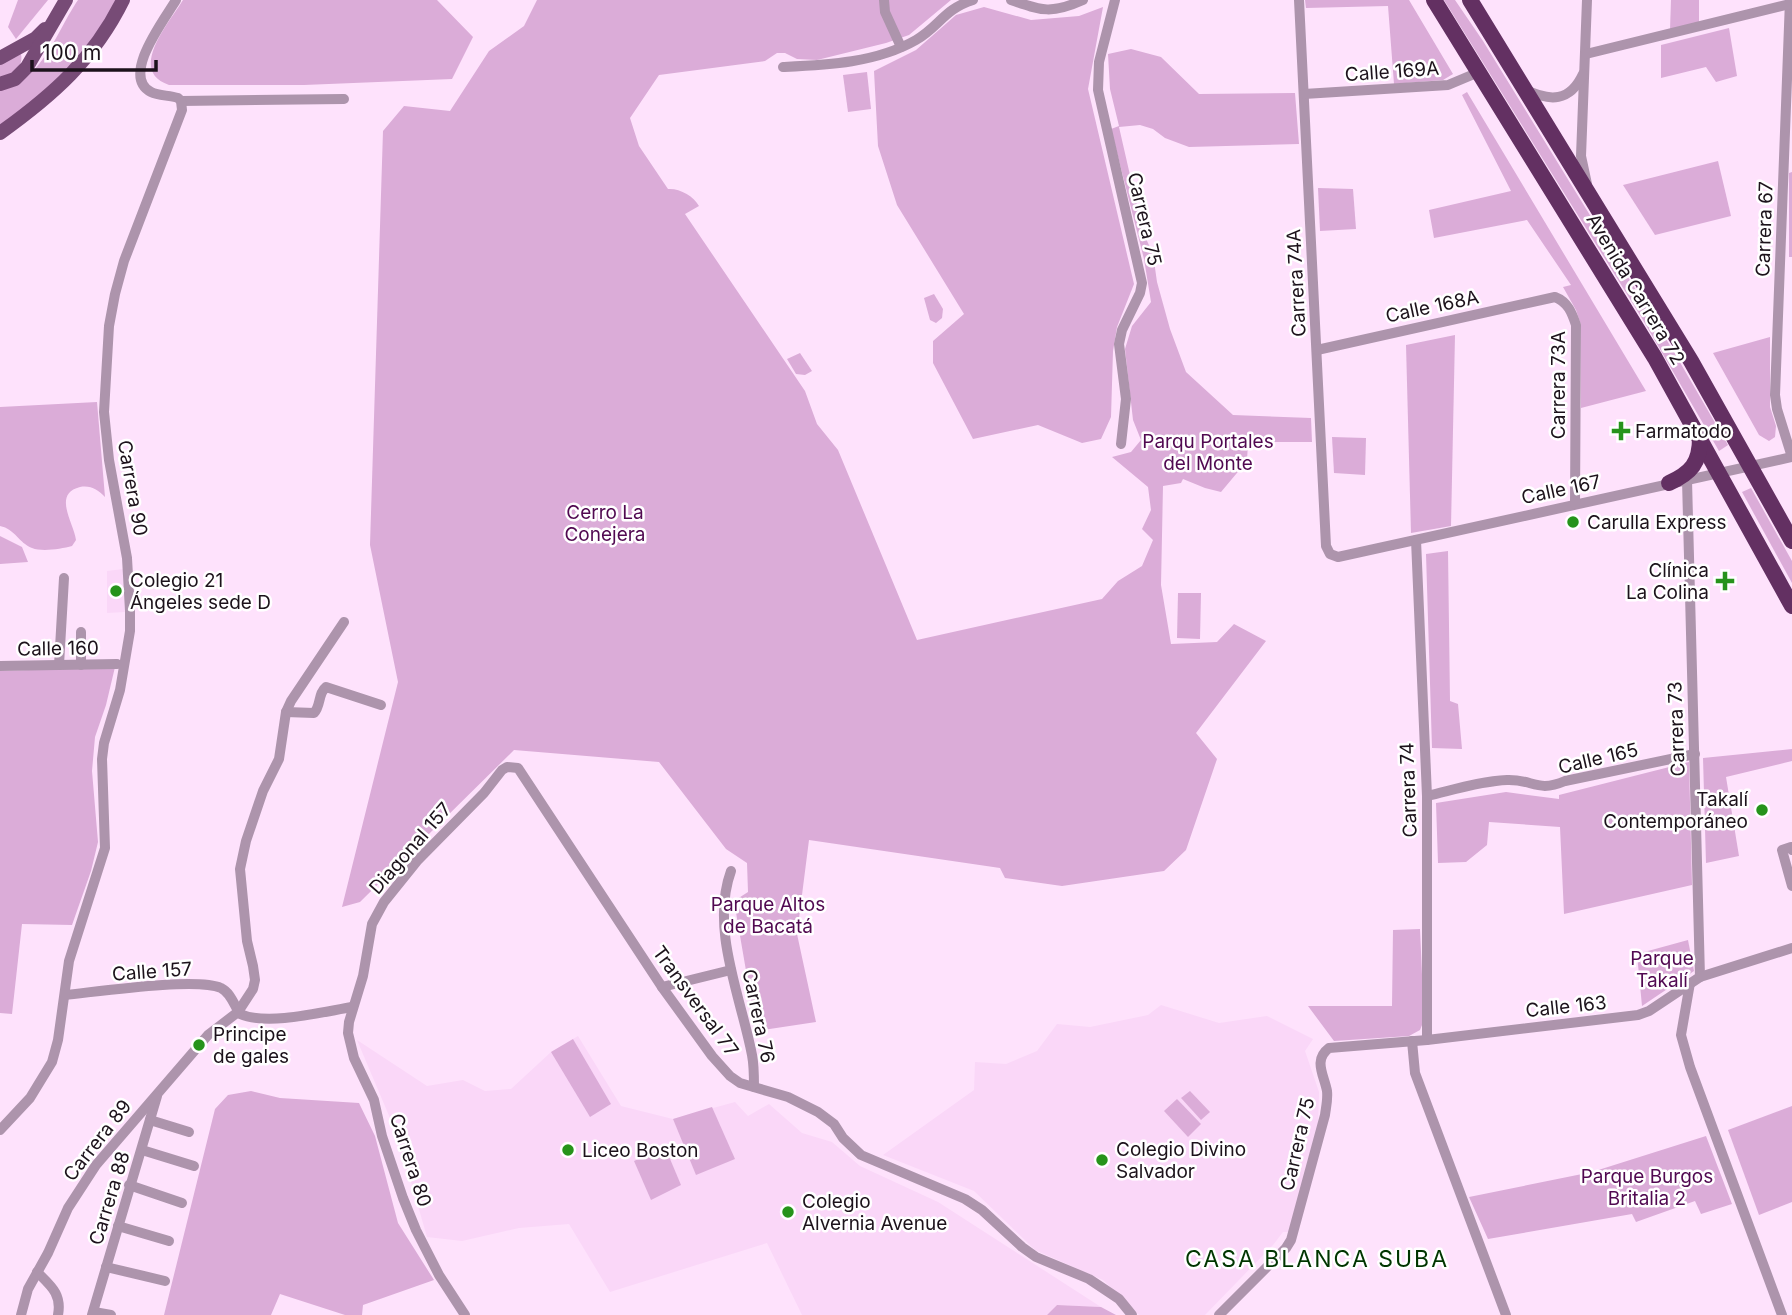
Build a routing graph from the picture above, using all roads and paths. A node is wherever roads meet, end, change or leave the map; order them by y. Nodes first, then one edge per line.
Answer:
1 (66, 0) edge
2 (123, 0) edge
3 (176, 0) edge
4 (884, 0) edge
5 (973, 0) edge
6 (1011, 0) edge
7 (1083, 0) edge
8 (1115, 0) edge
9 (1299, 0) edge
10 (1434, 0) edge
11 (1469, 0) edge
12 (1587, 0) edge
13 (1790, 2) edge
14 (49, 26) junction
15 (901, 47) junction
16 (1587, 54) junction
17 (0, 58) edge
18 (782, 67) dead end
19 (1586, 68) junction
20 (1479, 72) junction
21 (0, 84) edge
22 (1524, 88) junction
23 (1304, 94) junction
24 (344, 99) dead end
25 (181, 101) junction
26 (0, 132) edge
27 (1788, 168) edge
28 (1588, 191) junction
29 (1555, 297) joint
30 (1317, 350) junction
31 (1700, 438) junction
32 (1121, 444) dead end
33 (1792, 457) edge
34 (1750, 466) junction
35 (1719, 473) junction
36 (1687, 480) junction
37 (1575, 483) junction
38 (1669, 483) junction
39 (1593, 500) junction
40 (1575, 504) junction
41 (1416, 540) junction
42 (1792, 541) edge
43 (1338, 557) joint
44 (64, 578) dead end
45 (1792, 606) edge
46 (344, 622) dead end
47 (82, 632) dead end
48 (117, 664) dead end
49 (59, 665) junction
50 (81, 665) junction
51 (0, 666) edge
52 (381, 705) dead end
53 (286, 712) junction
54 (1695, 754) junction
55 (507, 767) joint
56 (1427, 796) junction
57 (1792, 850) edge
58 (731, 871) dead end
59 (1792, 886) edge
60 (1792, 948) edge
61 (731, 970) junction
62 (1700, 977) junction
63 (1690, 984) junction
64 (662, 987) junction
65 (65, 995) junction
66 (1661, 1003) junction
67 (352, 1007) junction
68 (238, 1012) junction
69 (1684, 1017) junction
70 (1427, 1040) junction
71 (1412, 1041) junction
72 (1329, 1048) joint
73 (754, 1087) junction
74 (159, 1090) junction
75 (150, 1120) junction
76 (0, 1130) edge
77 (190, 1132) dead end
78 (142, 1150) junction
79 (194, 1166) dead end
80 (129, 1185) junction
81 (182, 1203) dead end
82 (118, 1226) junction
83 (169, 1241) dead end
84 (106, 1267) junction
85 (37, 1272) junction
86 (165, 1281) dead end
87 (93, 1313) edge
88 (21, 1315) edge
89 (58, 1315) edge
90 (111, 1315) edge
91 (465, 1315) edge
92 (1132, 1315) edge
93 (1219, 1315) edge
94 (1506, 1315) edge
95 (1782, 1315) edge

1 - 14 main road
2 - 26 main road
3 - 25 street
4 - 15 street
5 - 15 street
6 - 7 street
8 - 32 street, Carrera 75
9 - 23 street, Carrera 74A
10 - 20 highway, Avenida Carrera 72
11 - 22 highway, Avenida Carrera 72
12 - 16 street
13 - 16 street
13 - 27 street, Carrera 67
14 - 17 main road
14 - 21 main road
15 - 18 street
16 - 19 street
19 - 22 street
19 - 28 street
20 - 23 street, Calle 169A
20 - 31 highway, Avenida Carrera 72
22 - 28 highway, Avenida Carrera 72
23 - 30 street, Carrera 74A
24 - 25 street
25 - 65 street, Carrera 90
27 - 33 street, Carrera 67
28 - 34 highway, Avenida Carrera 72
29 - 30 street, Calle 168A
29 - 37 street, Carrera 73A
30 - 43 street, Carrera 74A
31 - 35 highway, Avenida Carrera 72
31 - 38 highway
33 - 34 street, Calle 167
34 - 35 street, Calle 167
34 - 42 highway, Avenida Carrera 72
35 - 36 street, Calle 167
35 - 45 highway, Avenida Carrera 72
36 - 38 street, Calle 167
36 - 54 street, Carrera 73
37 - 39 street
37 - 40 street, Carrera 73A
38 - 39 street, Calle 167
39 - 40 street, Calle 167
40 - 41 street, Calle 167
41 - 43 street, Calle 167
41 - 56 street, Carrera 74
44 - 49 street
46 - 53 street
47 - 50 street
48 - 50 street, Calle 160
49 - 50 street, Calle 160
49 - 51 street, Calle 160
52 - 53 street
53 - 68 street
54 - 56 street, Calle 165
54 - 62 street, Carrera 73
55 - 64 street, Transversal 77
55 - 67 street, Diagonal 157
56 - 70 street, Carrera 74
57 - 59 street
58 - 61 street, Carrera 76
60 - 62 street, Calle 163
61 - 64 street
61 - 73 street, Carrera 76
62 - 63 street, Calle 163
63 - 66 street, Calle 163
63 - 69 street
64 - 73 street, Transversal 77
65 - 68 street, Calle 157
65 - 76 street, Carrera 90
66 - 69 street
66 - 70 street, Calle 163
67 - 68 street
67 - 91 street, Carrera 80
68 - 74 street, Carrera 89
69 - 95 street
70 - 71 street, Calle 163
71 - 72 street, Calle 163
71 - 94 street
72 - 93 street, Carrera 75
73 - 92 street, Transversal 77
74 - 75 street, Carrera 88
74 - 85 street, Carrera 89
75 - 77 street
75 - 78 street, Carrera 88
78 - 79 street
78 - 80 street, Carrera 88
80 - 81 street
80 - 82 street, Carrera 88
82 - 83 street
82 - 84 street, Carrera 88
84 - 86 street
84 - 87 street, Carrera 88
85 - 88 street, Carrera 89
85 - 89 street
87 - 90 street

